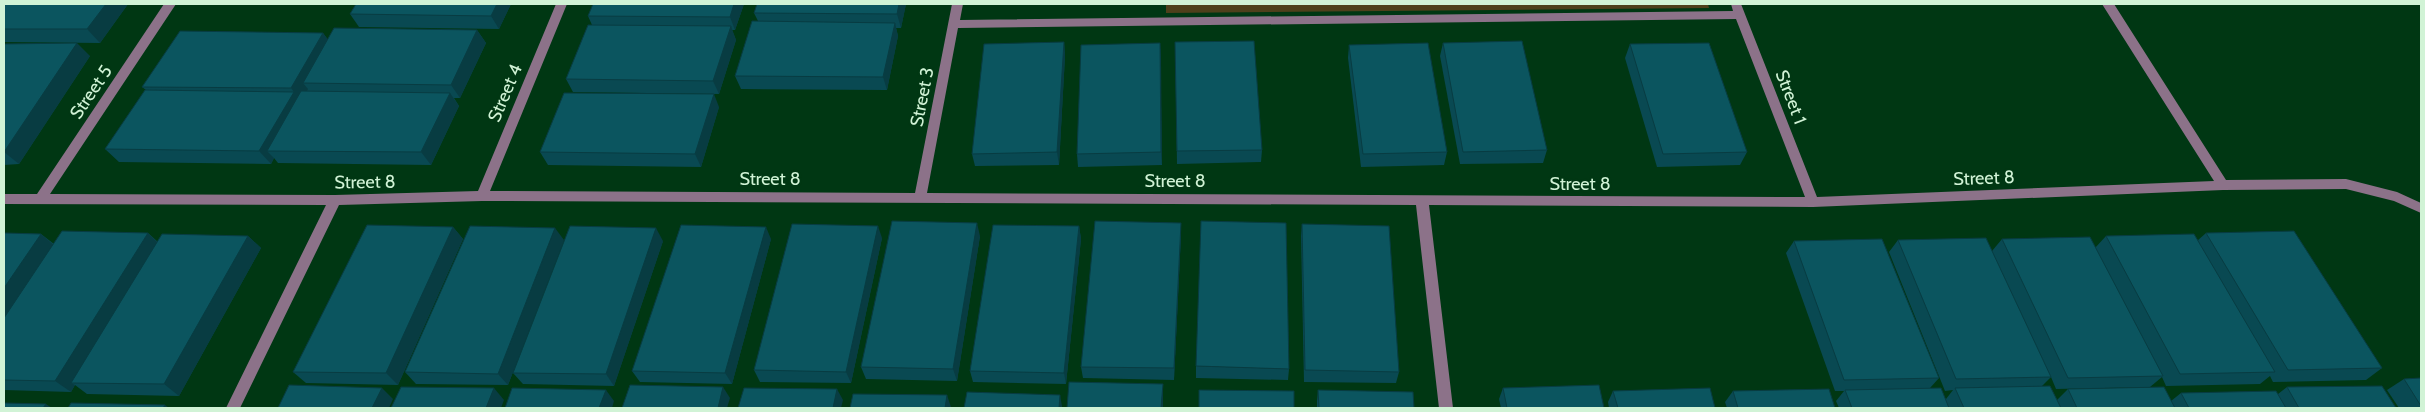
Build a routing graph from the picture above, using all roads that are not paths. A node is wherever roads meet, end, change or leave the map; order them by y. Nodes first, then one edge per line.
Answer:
1 (170, 4) edge
2 (561, 4) edge
3 (957, 4) edge
4 (1736, 4) edge
5 (2108, 4) edge
6 (1741, 16) junction
7 (954, 24) junction
8 (2224, 185) junction
9 (482, 196) junction
10 (920, 197) junction
11 (4, 199) edge
12 (40, 199) junction
13 (335, 200) junction
14 (1422, 200) junction
15 (1813, 202) junction
16 (2421, 208) edge
17 (233, 408) edge
18 (1446, 408) edge

1 - 12 street, Street 5
2 - 9 street, Street 4
3 - 7 street, Street 3
4 - 6 street, Street 1
5 - 8 street
6 - 7 street
6 - 15 street, Street 1
7 - 10 street, Street 3
8 - 15 street, Street 8
8 - 16 street, Street 8
9 - 10 street, Street 8
9 - 13 street, Street 8
10 - 14 street, Street 8
11 - 12 street, Street 8
12 - 13 street, Street 8
13 - 17 street
14 - 15 street, Street 8
14 - 18 street

